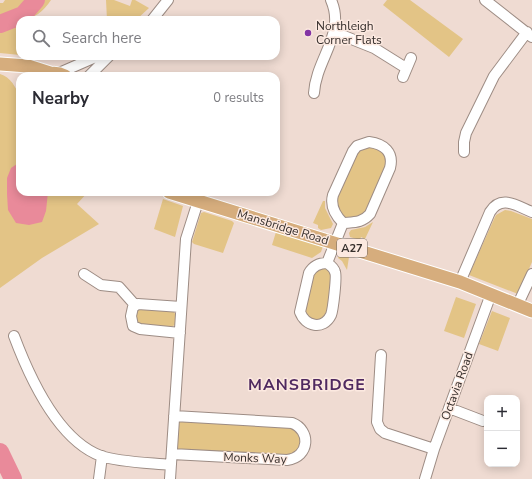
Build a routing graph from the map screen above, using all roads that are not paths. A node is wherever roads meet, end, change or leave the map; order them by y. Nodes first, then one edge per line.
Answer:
1 (331, 0) edge
2 (485, 0) edge
3 (166, 1) edge
4 (155, 16) edge
5 (334, 32) junction
6 (530, 34) edge
7 (411, 58) dead end
8 (89, 60) edge
9 (105, 60) edge
10 (3, 64) edge
11 (16, 72) edge
12 (45, 72) edge
13 (61, 72) edge
14 (92, 72) edge
15 (314, 93) dead end
16 (464, 152) dead end
17 (199, 197) edge
18 (532, 212) edge
19 (342, 224) junction
20 (335, 242) junction
21 (327, 263) junction
22 (84, 274) dead end
23 (532, 274) edge
24 (460, 282) junction
25 (491, 294) junction
26 (518, 304) junction
27 (135, 305) junction
28 (181, 307) junction
29 (532, 311) edge
30 (180, 332) junction
31 (14, 336) dead end
32 (381, 355) dead end
33 (449, 408) junction
34 (174, 416) junction
35 (483, 421) dead end
36 (434, 449) junction
37 (172, 454) junction
38 (102, 456) junction
39 (170, 465) junction
40 (99, 479) edge
41 (170, 479) edge
42 (425, 479) edge

1 - 5 street
2 - 6 street
3 - 4 street
5 - 7 street
5 - 15 street
6 - 16 street
8 - 13 street
9 - 14 street
10 - 11 main road
10 - 12 main road
17 - 20 main road, Mansbridge Road / A27
17 - 28 street
18 - 24 street
19 - 19 street
19 - 20 street
20 - 21 street
20 - 24 main road, Mansbridge Road / A27
21 - 21 street
22 - 27 street
23 - 26 street
24 - 25 main road, Mansbridge Road / A27
25 - 26 main road, Mansbridge Road / A27
25 - 33 street, Octavia Road
26 - 29 main road, Mansbridge Road / A27
27 - 28 street
27 - 30 street
28 - 30 street
30 - 34 street
31 - 38 street
32 - 36 street
33 - 35 street
33 - 36 street, Octavia Road
34 - 37 street
34 - 37 street, Monks Way
36 - 42 street, Octavia Road
37 - 39 street
38 - 39 street
38 - 40 street
39 - 41 street

